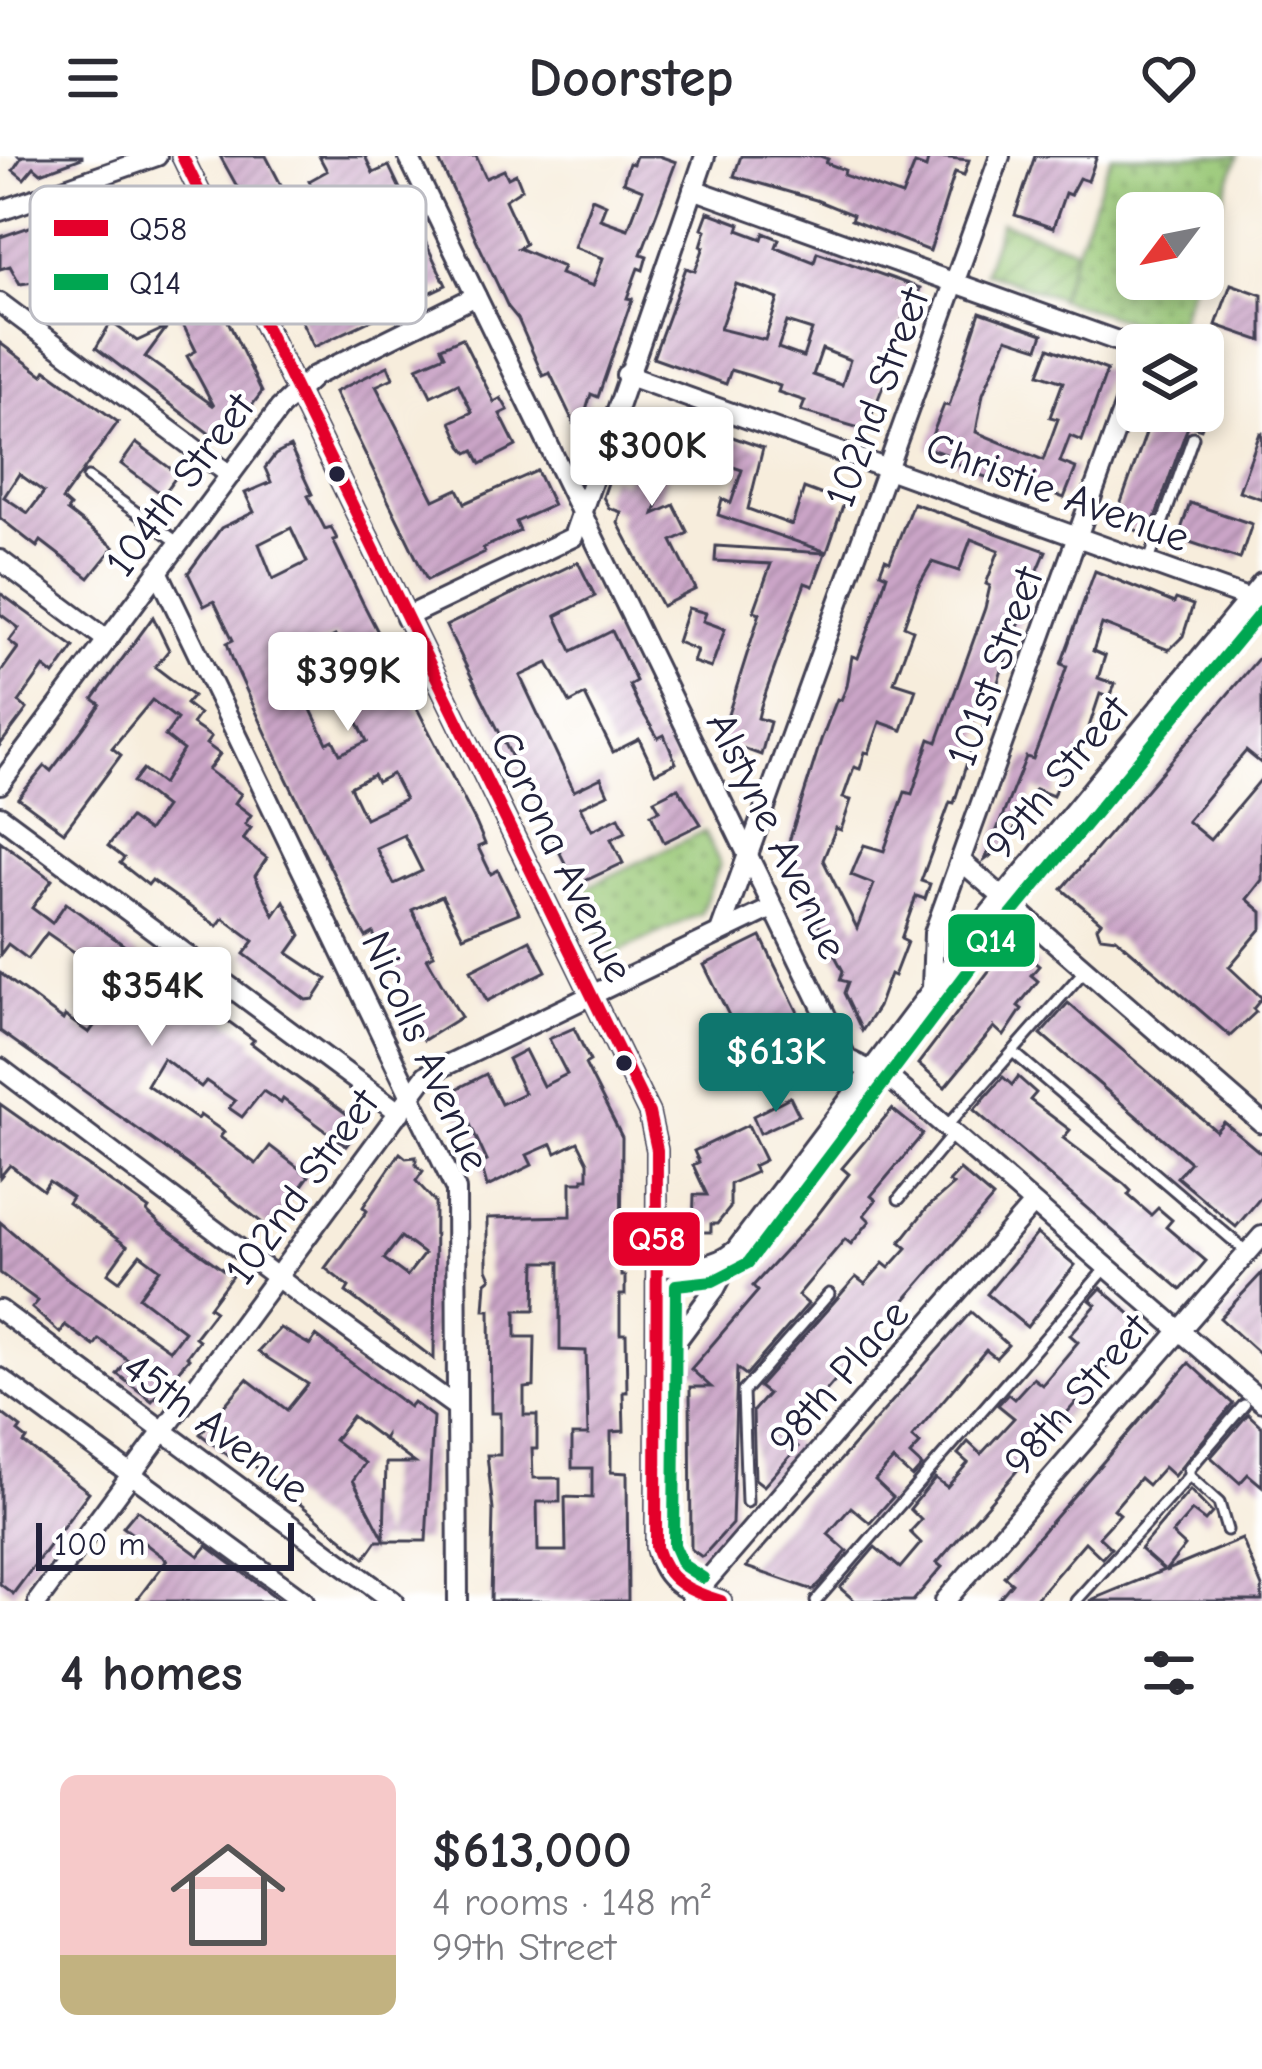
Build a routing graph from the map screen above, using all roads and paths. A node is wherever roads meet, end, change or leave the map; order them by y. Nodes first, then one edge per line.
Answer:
1 (157, 156) edge
2 (182, 156) edge
3 (409, 156) edge
4 (705, 156) edge
5 (1000, 156) edge
6 (71, 186) edge
7 (197, 186) edge
8 (423, 186) edge
9 (693, 189) junction
10 (426, 192) edge
11 (30, 200) edge
12 (0, 211) edge
13 (955, 283) junction
14 (476, 296) junction
15 (0, 303) edge
16 (426, 321) edge
17 (264, 324) edge
18 (419, 324) edge
19 (1116, 340) edge
20 (626, 375) junction
21 (297, 392) junction
22 (1116, 432) edge
23 (1193, 437) dead end
24 (888, 468) junction
25 (230, 475) junction
26 (88, 478) dead end
27 (580, 510) junction
28 (1080, 536) junction
29 (179, 543) junction
30 (0, 560) edge
31 (1149, 562) junction
32 (158, 572) junction
33 (1258, 595) edge
34 (406, 617) junction
35 (106, 640) junction
36 (0, 784) edge
37 (0, 816) edge
38 (748, 858) junction
39 (962, 861) junction
40 (1001, 898) junction
41 (772, 908) junction
42 (720, 932) junction
43 (1085, 970) junction
44 (932, 988) junction
45 (591, 994) junction
46 (1012, 1052) junction
47 (0, 1067) edge
48 (869, 1070) junction
49 (412, 1095) junction
50 (400, 1113) junction
51 (1262, 1123) edge
52 (950, 1130) junction
53 (899, 1199) dead end
54 (1033, 1204) junction
55 (1262, 1236) edge
56 (736, 1251) junction
57 (1247, 1253) junction
58 (658, 1267) junction
59 (1107, 1267) junction
60 (278, 1278) junction
61 (829, 1294) dead end
62 (0, 1310) edge
63 (1179, 1330) junction
64 (658, 1366) junction
65 (0, 1378) edge
66 (1253, 1404) edge
67 (455, 1406) junction
68 (163, 1432) junction
69 (131, 1475) junction
70 (1189, 1476) junction
71 (747, 1502) dead end
72 (1227, 1530) dead end
73 (693, 1598) edge
74 (38, 1601) edge
75 (304, 1601) edge
76 (392, 1601) edge
77 (458, 1601) edge
78 (721, 1601) edge
79 (815, 1601) edge
80 (945, 1601) edge
81 (1076, 1601) edge

1 - 6 street
2 - 7 street, Corona Avenue
3 - 8 street, Alstyne Avenue
4 - 9 street
5 - 13 street, 102nd Street
9 - 13 street
9 - 20 street
10 - 14 street, Alstyne Avenue
11 - 12 street
13 - 19 street
13 - 24 street, 102nd Street
14 - 16 street, 104th Street
14 - 27 street, Alstyne Avenue
15 - 25 street
17 - 21 street, Corona Avenue
18 - 21 street, 104th Street
20 - 24 street, Christie Avenue
20 - 27 street
21 - 25 street, 104th Street
21 - 34 street, Corona Avenue
22 - 28 street, 101st Street
23 - 31 lane
24 - 28 street, Christie Avenue
24 - 38 street, 102nd Street
25 - 29 street, 104th Street
26 - 29 lane
27 - 34 street
27 - 38 street, Alstyne Avenue
28 - 31 street, Christie Avenue
28 - 39 street, 101st Street
29 - 32 street, 104th Street
30 - 35 street
31 - 33 street, Christie Avenue
32 - 35 street, 104th Street
32 - 49 street, Nicolls Avenue
33 - 40 street, 99th Street
34 - 45 street, Corona Avenue
35 - 36 street, 104th Street
37 - 50 street
38 - 41 street, Alstyne Avenue
38 - 42 street, 102nd Street
39 - 40 street
39 - 44 street, 101st Street
40 - 43 street
40 - 44 street, 99th Street
41 - 42 street, 102nd Street
41 - 48 street, Alstyne Avenue
42 - 45 street, 102nd Street
43 - 46 lane
43 - 51 street
44 - 48 street, 99th Street
45 - 49 street, 102nd Street
45 - 58 street, Corona Avenue
46 - 52 lane
46 - 57 lane
47 - 60 street
48 - 52 street, Alstyne Avenue
48 - 56 street, 99th Street
49 - 50 street, 102nd Street
49 - 67 street, Nicolls Avenue
50 - 60 street, 102nd Street
52 - 53 lane
52 - 54 street, Alstyne Avenue
54 - 59 street, Alstyne Avenue
54 - 73 street, 98th Place
55 - 57 street, 98th Street
56 - 58 street
56 - 64 street, 99th Street
57 - 63 street, 98th Street
58 - 64 street, Corona Avenue
59 - 63 street, Alstyne Avenue
59 - 79 lane
60 - 67 street
60 - 68 street, 102nd Street
61 - 71 lane
62 - 68 street, 45th Avenue
63 - 66 street, Alstyne Avenue
63 - 80 street, 98th Street
64 - 73 street, Corona Avenue
65 - 69 street
66 - 70 lane
67 - 77 street, Nicolls Avenue
68 - 69 street, 102nd Street
68 - 76 street, 45th Avenue
69 - 74 street, 102nd Street
69 - 75 street
70 - 72 lane
70 - 81 lane
73 - 78 street

